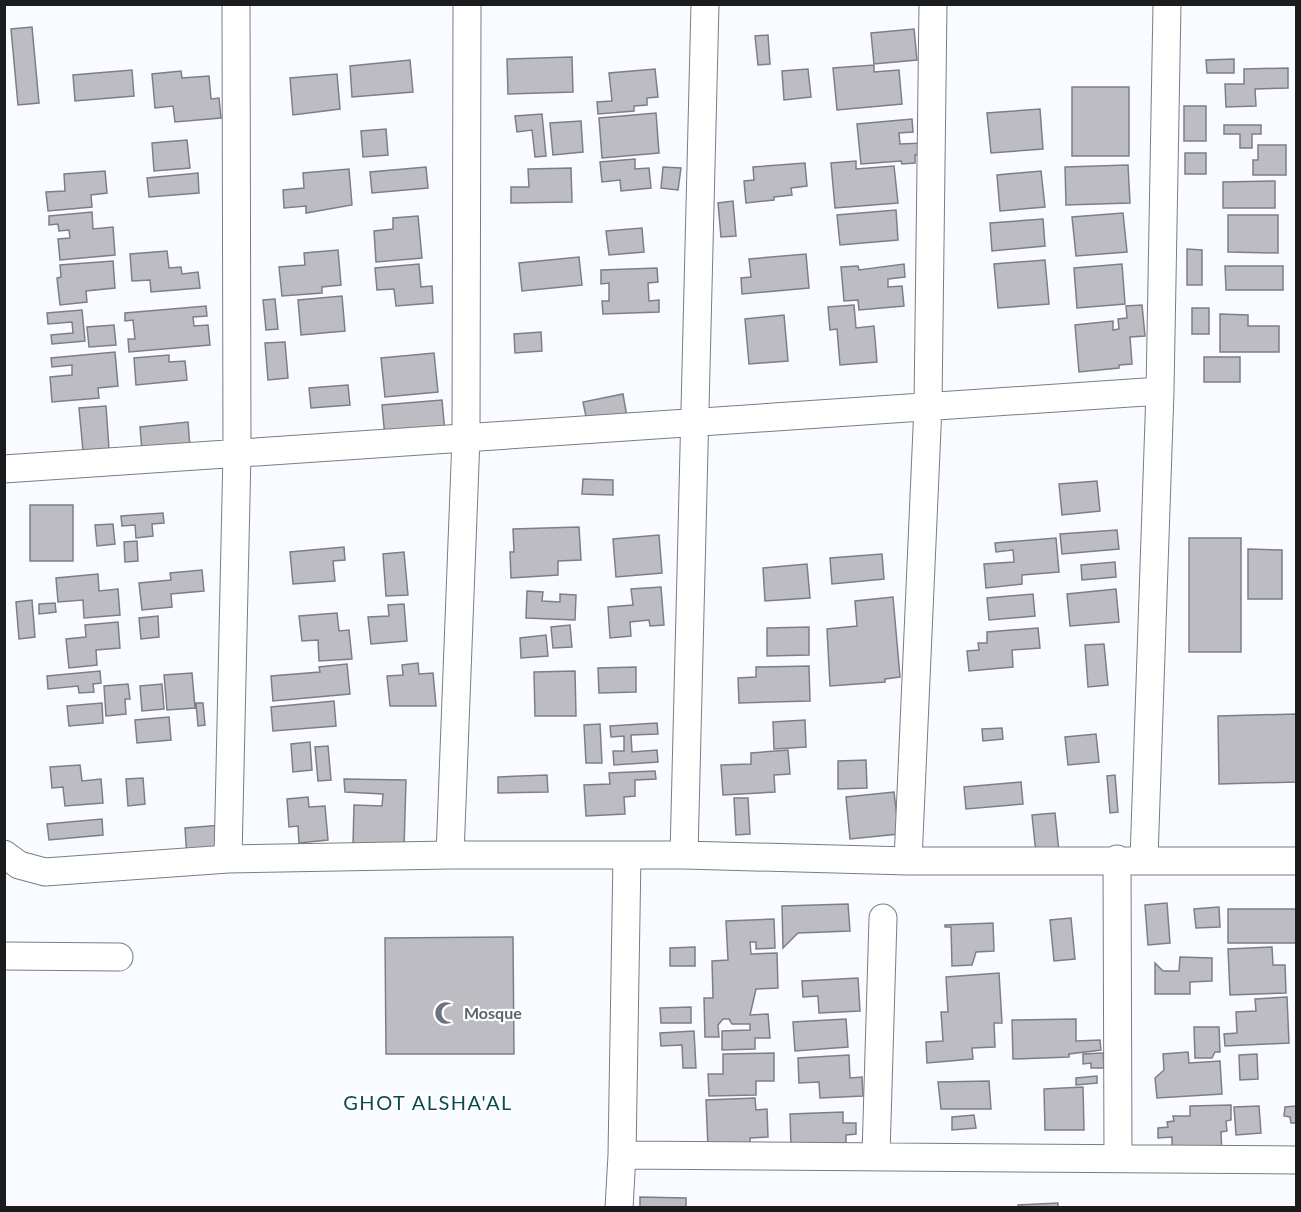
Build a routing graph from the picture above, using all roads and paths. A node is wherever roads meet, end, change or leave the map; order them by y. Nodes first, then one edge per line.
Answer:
1 (236, 4) edge
2 (467, 4) edge
3 (705, 4) edge
4 (933, 4) edge
5 (1167, 4) edge
6 (1160, 391) junction
7 (928, 406) junction
8 (696, 422) junction
9 (466, 438) junction
10 (237, 453) junction
11 (4, 469) edge
12 (4, 854) edge
13 (450, 855) junction
14 (627, 855) junction
15 (684, 855) junction
16 (228, 858) junction
17 (1117, 859) junction
18 (1144, 859) junction
19 (908, 861) junction
20 (1296, 861) edge
21 (883, 918) dead end
22 (4, 956) edge
23 (119, 957) dead end
24 (622, 1155) junction
25 (876, 1155) junction
26 (1118, 1157) junction
27 (1296, 1161) edge
28 (619, 1208) edge

1 - 10 street
2 - 9 street
3 - 8 street
4 - 7 street
5 - 6 street
6 - 7 street
6 - 18 street
7 - 8 street
7 - 19 street
8 - 9 street
8 - 15 street
9 - 10 street
9 - 13 street
10 - 11 street
10 - 16 street
12 - 16 street
13 - 14 street
13 - 16 street
14 - 15 street
14 - 24 street
15 - 19 street
17 - 18 street
17 - 19 street
17 - 26 street
18 - 20 street
21 - 25 street
22 - 23 street
24 - 25 street
24 - 28 street
25 - 26 street
26 - 27 street

